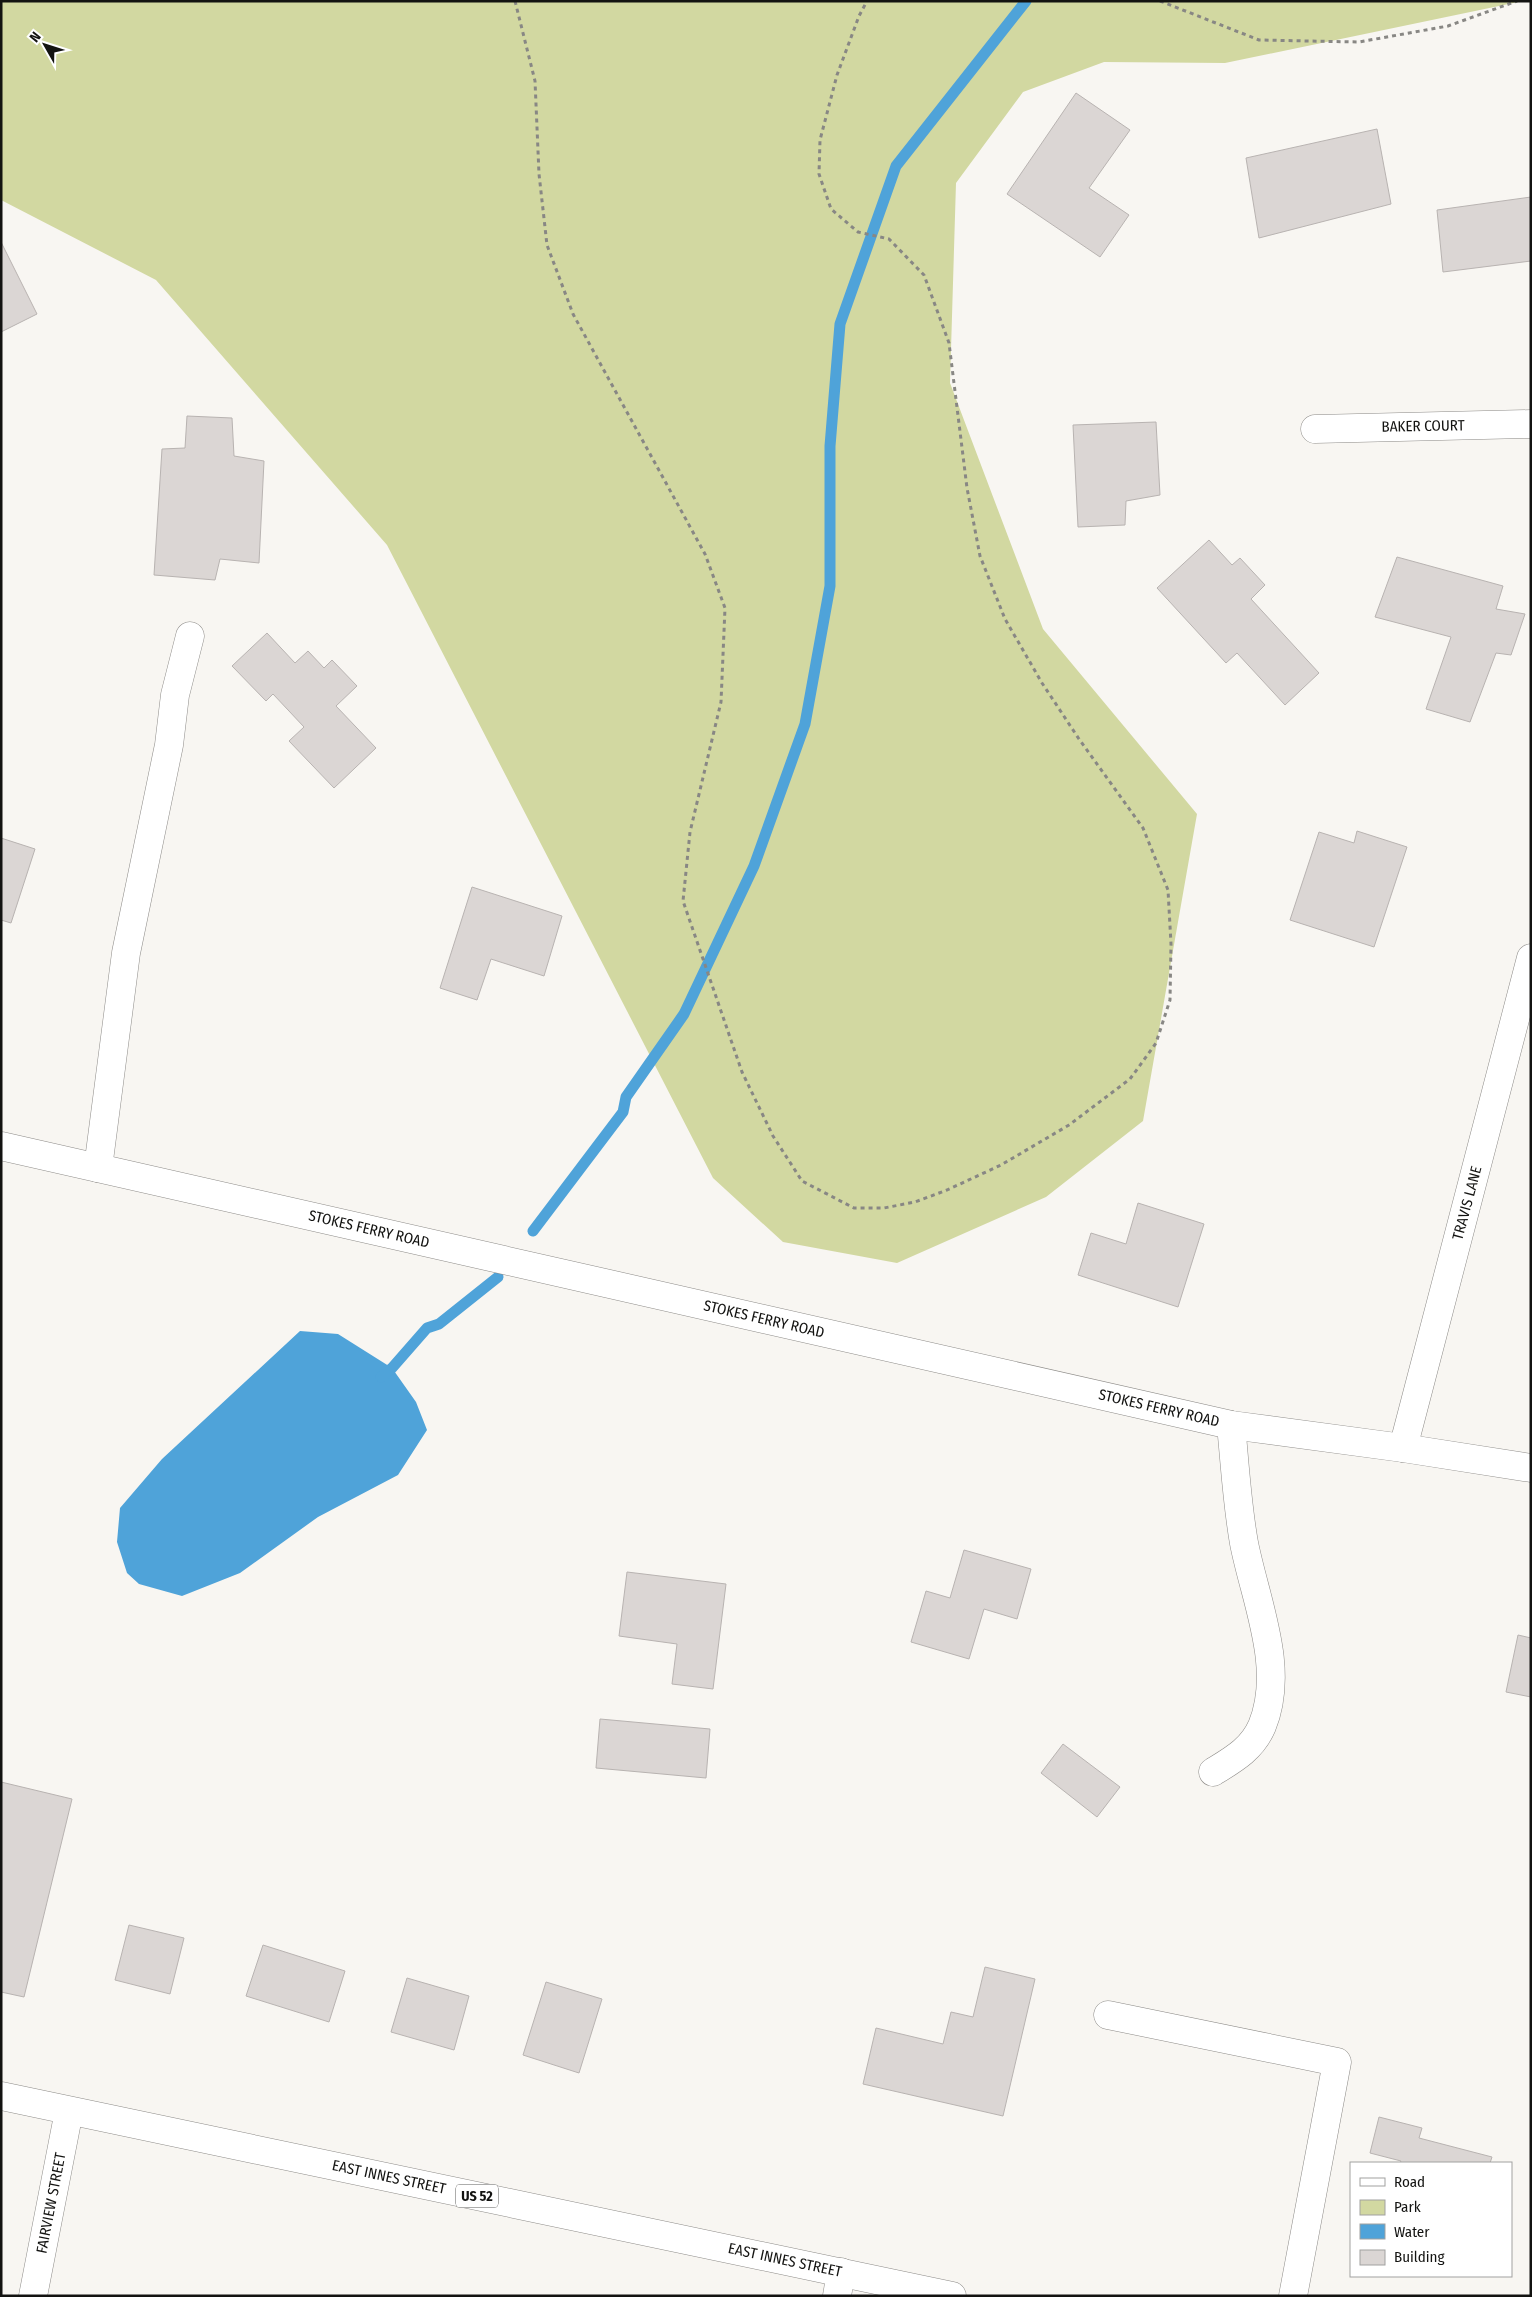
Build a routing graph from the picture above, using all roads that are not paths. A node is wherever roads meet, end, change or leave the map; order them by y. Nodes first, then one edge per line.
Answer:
1 (1531, 424) edge
2 (1315, 429) dead end
3 (190, 636) dead end
4 (1531, 958) edge
5 (1, 1146) edge
6 (98, 1168) junction
7 (1231, 1426) junction
8 (1403, 1448) junction
9 (1531, 1468) edge
10 (1213, 1772) dead end
11 (1108, 2015) dead end
12 (1, 2096) edge
13 (69, 2111) junction
14 (839, 2284) edge
15 (33, 2296) edge
16 (952, 2296) edge
17 (1293, 2296) edge

1 - 2 street, BAKER COURT
3 - 6 street
4 - 8 street, TRAVIS LANE
5 - 6 street, STOKES FERRY ROAD
6 - 7 street, STOKES FERRY ROAD
7 - 8 street, STOKES FERRY ROAD
7 - 10 street
8 - 9 street, STOKES FERRY ROAD
11 - 17 street
12 - 13 street, EAST INNES STREET / US 52
13 - 14 street, EAST INNES STREET / US 52
13 - 15 street, FAIRVIEW STREET
14 - 16 street, EAST INNES STREET / US 52

